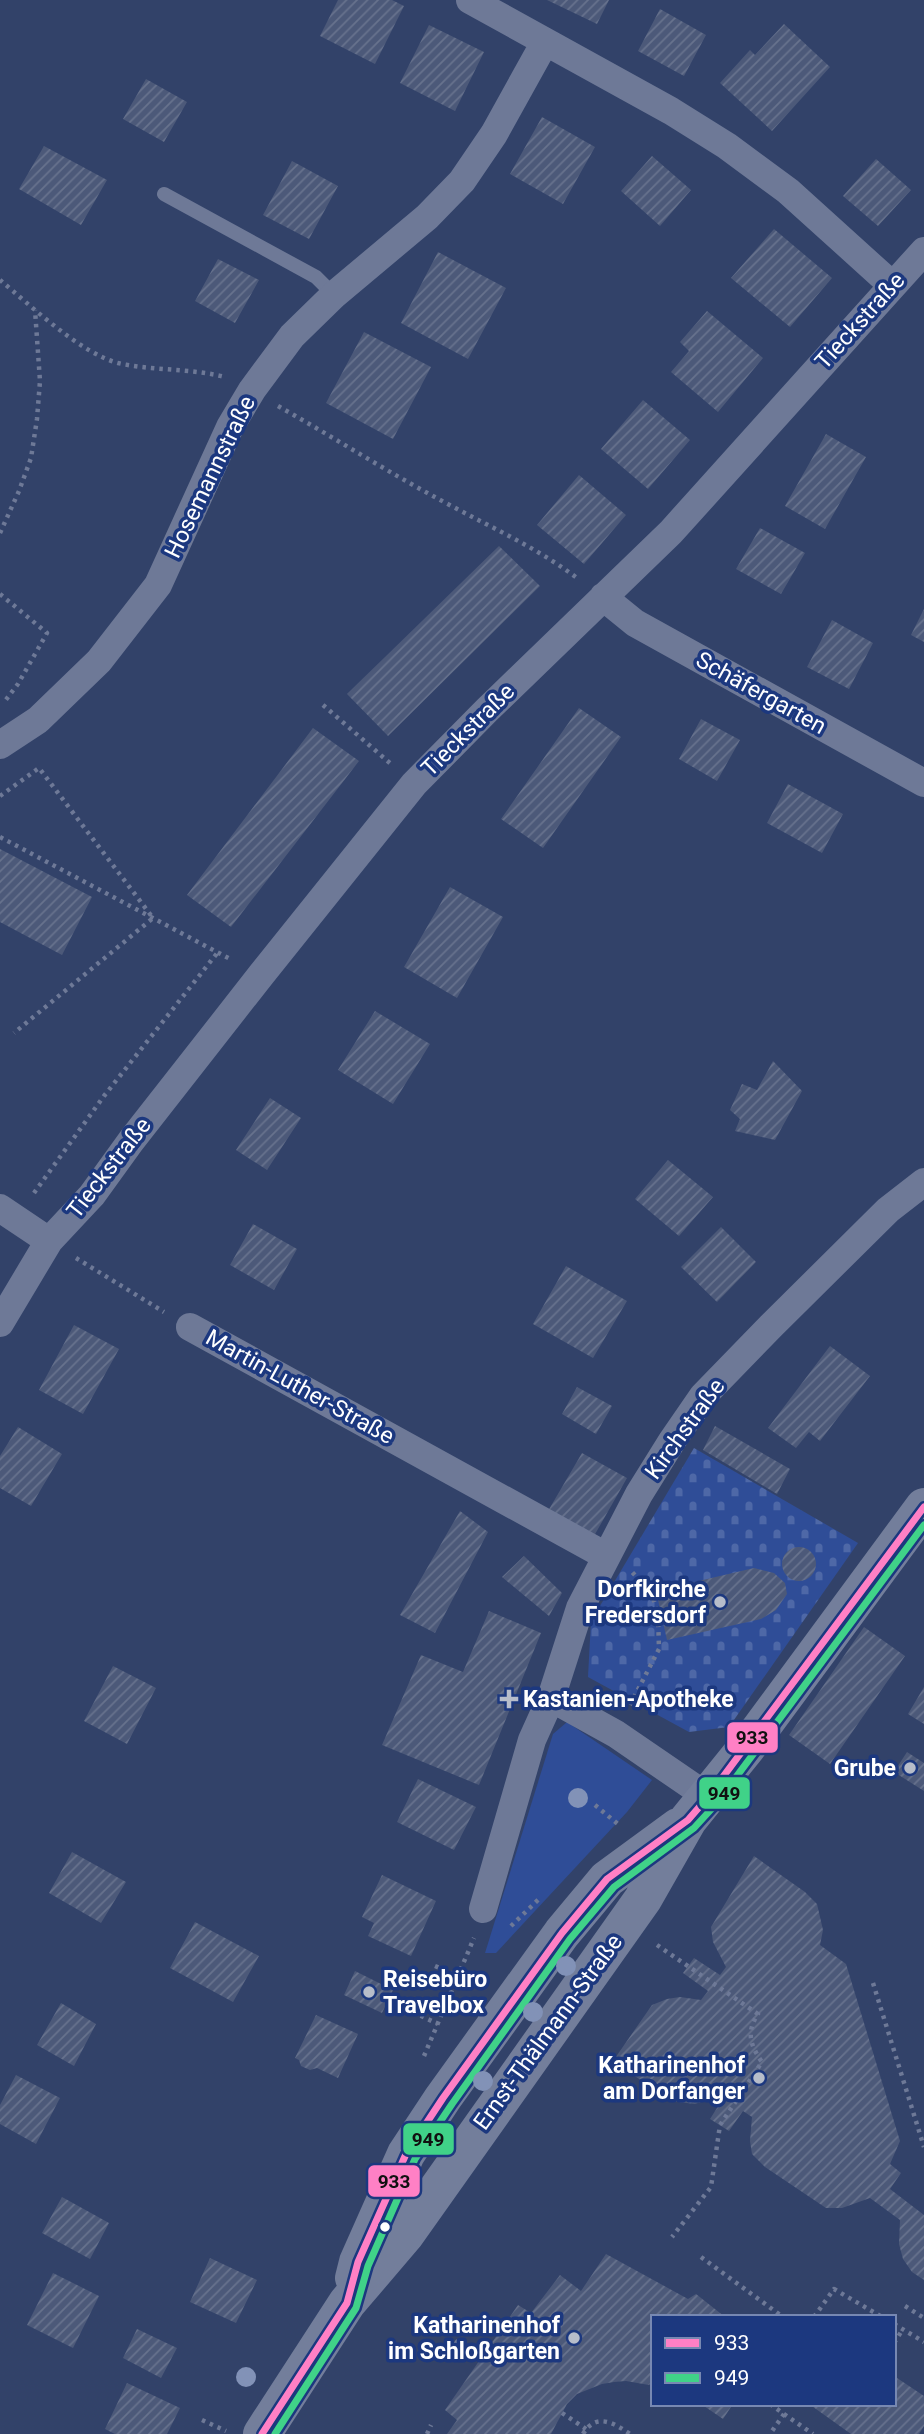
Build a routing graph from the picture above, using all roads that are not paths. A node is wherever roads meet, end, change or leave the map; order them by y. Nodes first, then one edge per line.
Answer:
1 (470, 0) edge
2 (545, 42) junction
3 (164, 194) dead end
4 (924, 251) edge
5 (892, 285) junction
6 (334, 295) junction
7 (603, 597) junction
8 (0, 745) edge
9 (924, 783) edge
10 (924, 1182) edge
11 (8, 1213) edge
12 (49, 1241) junction
13 (0, 1324) edge
14 (190, 1327) road end
15 (924, 1507) edge
16 (606, 1556) junction
17 (551, 1698) junction
18 (698, 1808) junction
19 (483, 1923) road end
20 (262, 2434) edge

1 - 2 street
2 - 5 street
2 - 6 street, Hosemannstraße
3 - 6 lane
4 - 5 street, Tieckstraße
5 - 7 street, Tieckstraße
6 - 8 street, Hosemannstraße
7 - 9 street, Schäfergarten
7 - 12 street, Tieckstraße
10 - 16 street, Kirchstraße
11 - 12 street
12 - 13 street, Tieckstraße
14 - 16 street, Martin-Luther-Straße
15 - 18 street, Ernst-Thälmann-Straße
16 - 17 street, Kirchstraße
17 - 18 street
17 - 19 street, Kirchstraße
18 - 20 street, Ernst-Thälmann-Straße

